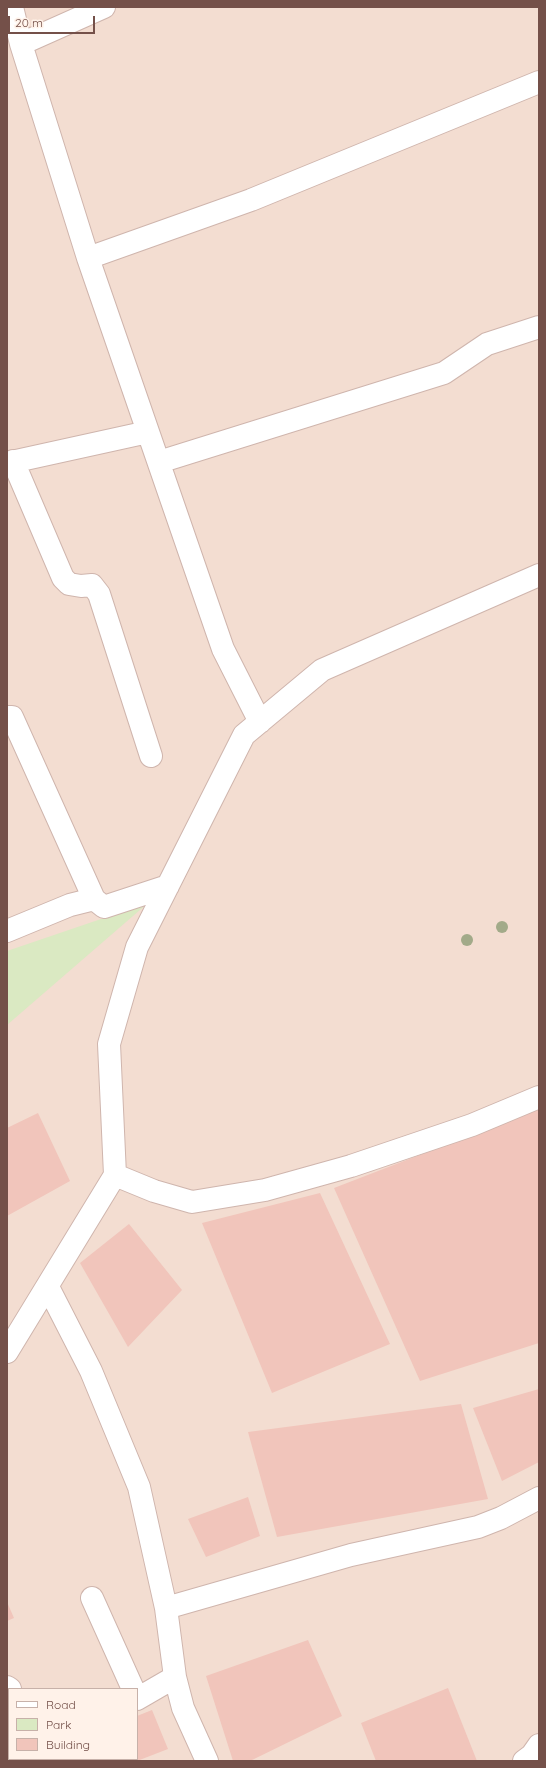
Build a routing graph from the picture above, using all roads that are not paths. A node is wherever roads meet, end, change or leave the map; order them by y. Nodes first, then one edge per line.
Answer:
1 (12, 7) edge
2 (104, 7) edge
3 (21, 44) junction
4 (539, 82) edge
5 (88, 258) junction
6 (539, 327) edge
7 (148, 432) junction
8 (10, 462) edge
9 (159, 462) junction
10 (539, 575) edge
11 (7, 717) edge
12 (260, 722) junction
13 (151, 756) dead end
14 (168, 886) junction
15 (94, 899) junction
16 (7, 931) edge
17 (539, 1097) edge
18 (115, 1175) junction
19 (48, 1287) junction
20 (7, 1352) edge
21 (539, 1498) edge
22 (92, 1598) dead end
23 (166, 1608) junction
24 (176, 1677) junction
25 (133, 1688) edge
26 (138, 1698) edge
27 (539, 1745) edge
28 (207, 1761) edge
29 (524, 1761) edge

1 - 3 street
2 - 3 street
3 - 5 street
4 - 5 street
5 - 7 street
6 - 9 street
7 - 8 street
7 - 9 street
8 - 13 street
9 - 12 street
10 - 12 street
11 - 15 street
12 - 14 street
14 - 15 street
14 - 18 street
15 - 16 street
17 - 18 street
18 - 19 street
19 - 20 street
19 - 23 street
21 - 23 street
22 - 25 street
23 - 24 street
24 - 26 street
24 - 28 street
27 - 29 street

